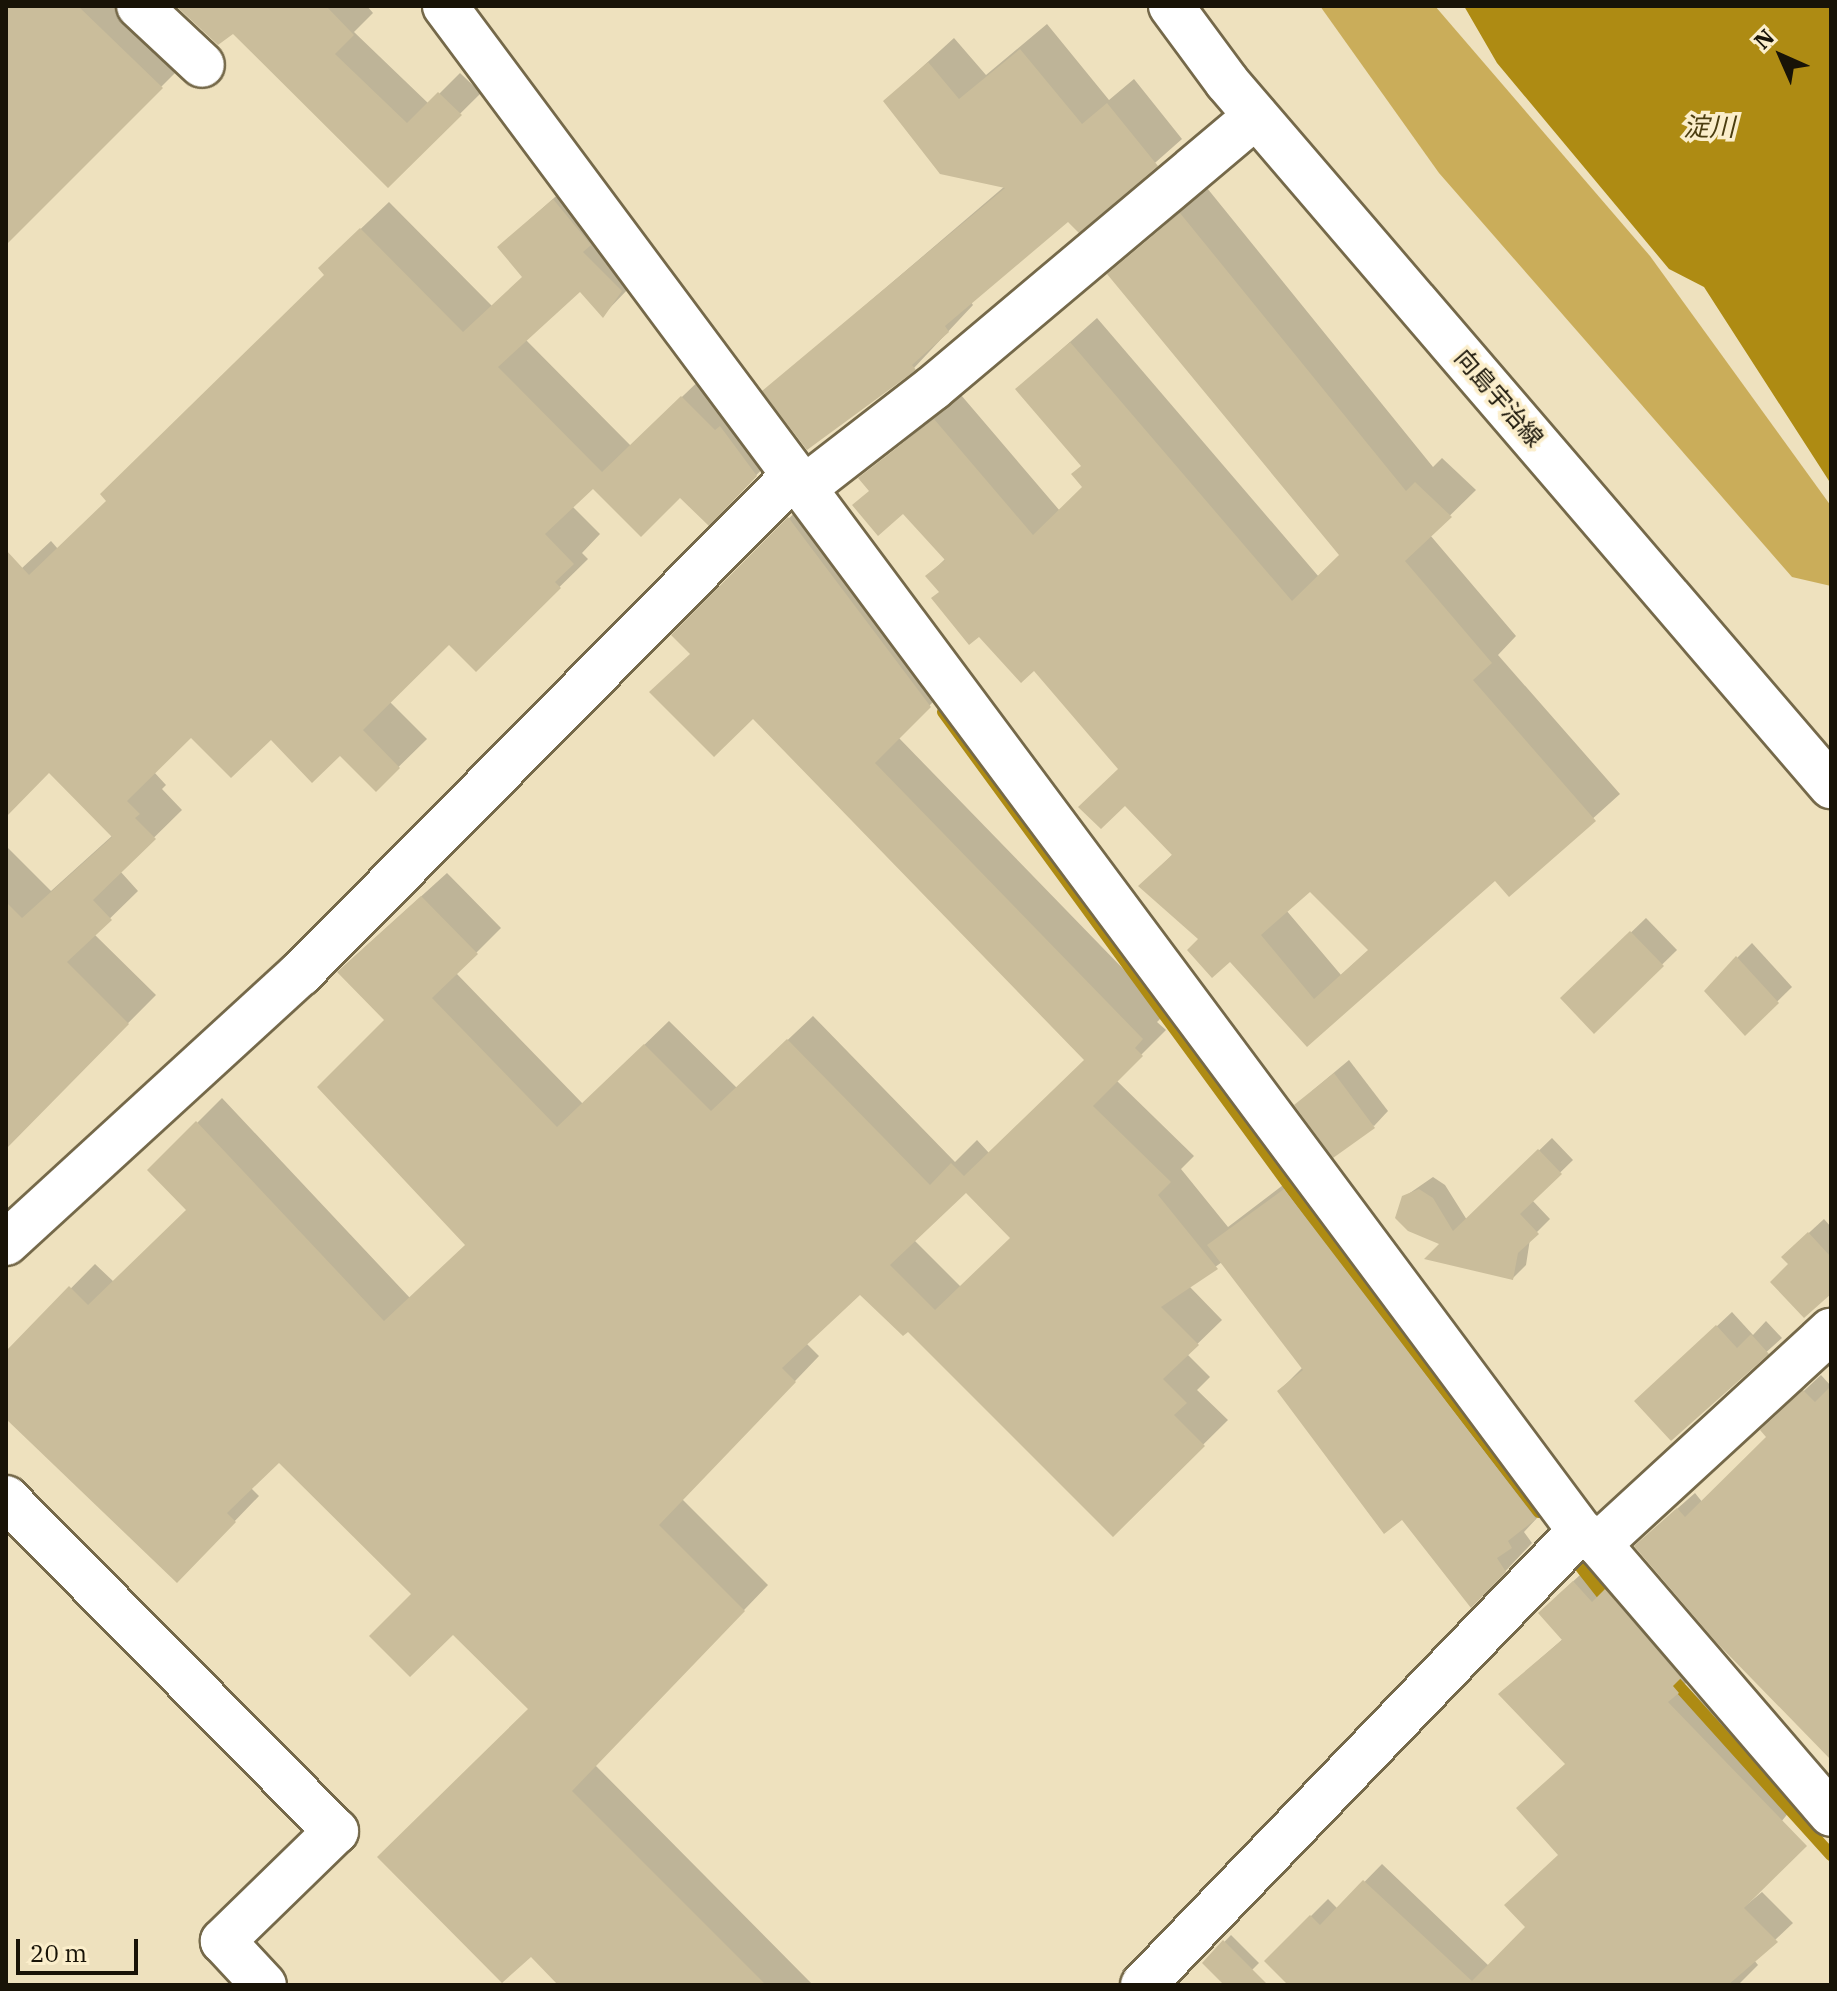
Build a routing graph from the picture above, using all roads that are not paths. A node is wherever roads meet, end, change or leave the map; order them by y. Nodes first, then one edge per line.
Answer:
1 (139, 6) edge
2 (445, 6) edge
3 (1171, 6) edge
4 (202, 65) dead end
5 (1256, 116) junction
6 (796, 481) junction
7 (1831, 786) edge
8 (6, 1243) edge
9 (1831, 1331) edge
10 (6, 1498) edge
11 (1586, 1536) junction
12 (1828, 1803) edge
13 (264, 1985) edge
14 (1143, 1985) edge

1 - 4 street
2 - 6 street
3 - 5 street, 向島宇治線
5 - 6 street
5 - 7 street, 向島宇治線
6 - 8 street
6 - 11 street
9 - 11 street
10 - 13 street
11 - 12 street
11 - 14 street

